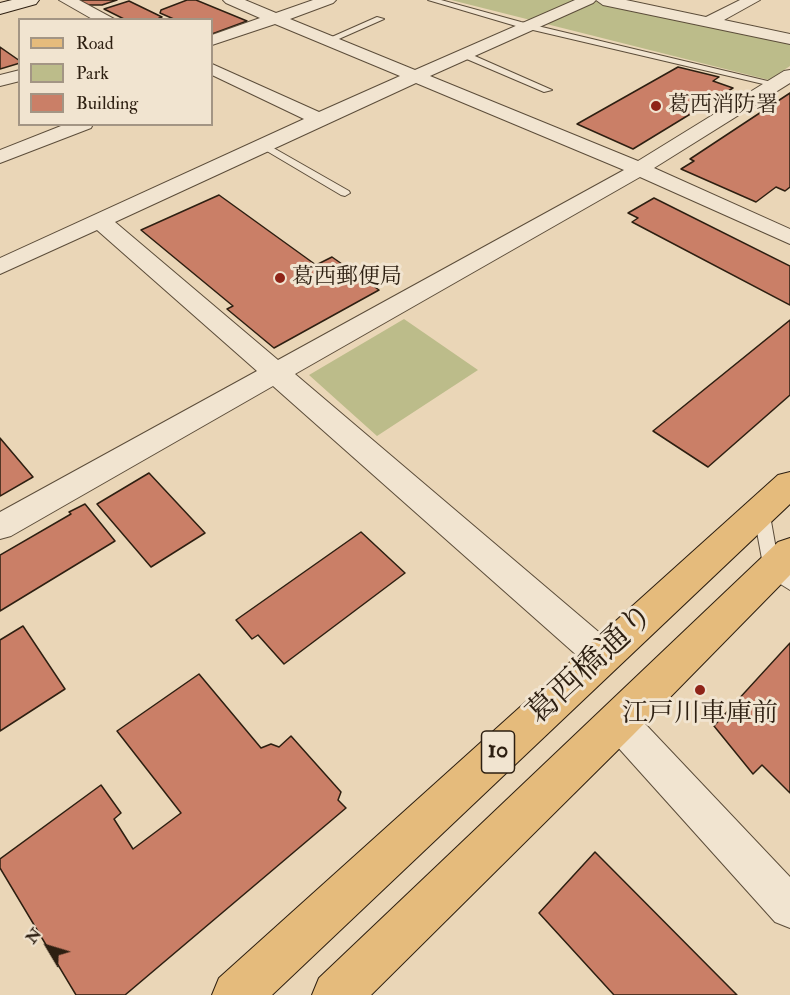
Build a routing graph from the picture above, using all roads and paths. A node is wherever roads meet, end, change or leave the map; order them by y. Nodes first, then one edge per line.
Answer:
1 (30, 0) edge
2 (67, 0) edge
3 (231, 0) edge
4 (328, 0) edge
5 (432, 0) edge
6 (588, 0) edge
7 (603, 0) edge
8 (752, 0) edge
9 (0, 9) edge
10 (104, 18) edge
11 (275, 18) junction
12 (380, 19) dead end
13 (710, 21) junction
14 (528, 26) junction
15 (790, 39) edge
16 (213, 40) edge
17 (329, 40) junction
18 (465, 55) junction
19 (214, 72) edge
20 (18, 76) edge
21 (417, 76) junction
22 (783, 79) edge
23 (0, 81) edge
24 (547, 90) dead end
25 (319, 119) junction
26 (79, 126) edge
27 (263, 145) junction
28 (0, 157) edge
29 (639, 169) junction
30 (345, 194) dead end
31 (99, 220) junction
32 (790, 237) edge
33 (4, 258) edge
34 (275, 373) junction
35 (776, 497) edge
36 (0, 527) edge
37 (784, 568) edge
38 (602, 656) junction
39 (619, 723) junction
40 (790, 907) edge
41 (236, 995) edge
42 (336, 995) edge

1 - 9 street
2 - 10 street
3 - 11 street
4 - 11 street
5 - 14 lane
6 - 14 street
7 - 13 street
8 - 13 street
11 - 16 street
11 - 17 street
12 - 17 lane
13 - 15 street
14 - 18 street
14 - 22 lane
17 - 21 street
18 - 21 street
18 - 24 lane
19 - 25 street
20 - 23 street
21 - 25 street
21 - 29 street
22 - 29 street
25 - 27 street
26 - 28 street
27 - 30 lane
27 - 31 street
29 - 32 street
29 - 34 street
31 - 33 street
31 - 34 street
34 - 36 street
34 - 38 street
35 - 37 lane
35 - 38 main road, 葛西橋通り / 10
37 - 39 main road, 葛西橋通り / 10
38 - 41 main road, 葛西橋通り / 10
39 - 40 street
39 - 42 main road, 葛西橋通り / 10

